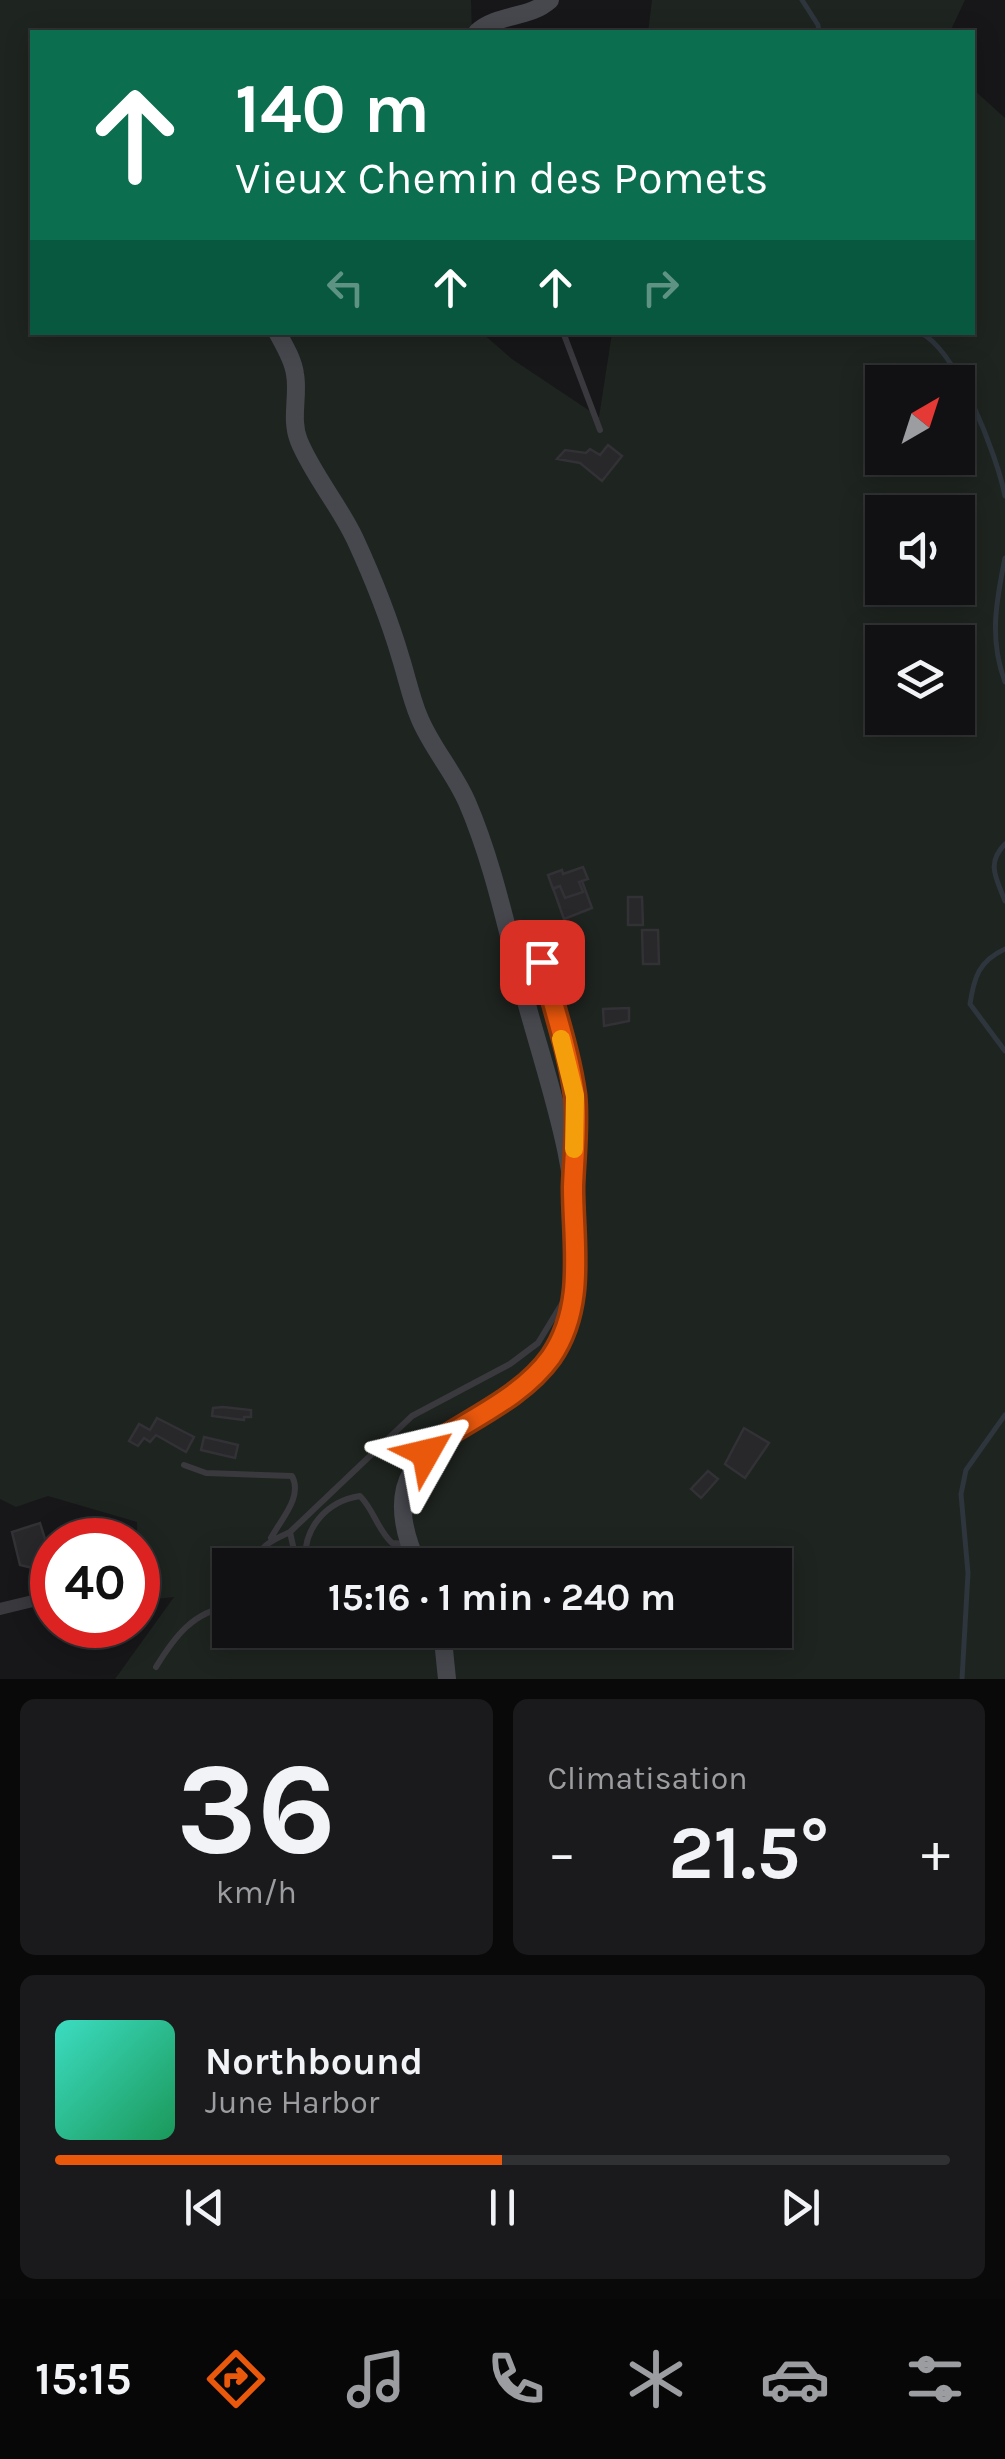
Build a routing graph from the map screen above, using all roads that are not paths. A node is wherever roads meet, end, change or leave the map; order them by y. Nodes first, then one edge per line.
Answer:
1 (550, 0) edge
2 (480, 30) edge
3 (278, 335) edge
4 (564, 335) edge
5 (600, 430) dead end
6 (542, 962) dead end
7 (573, 1194) junction
8 (575, 1280) junction
9 (184, 1464) dead end
10 (290, 1532) junction
11 (270, 1540) junction
12 (408, 1544) junction
13 (263, 1548) edge
14 (293, 1548) edge
15 (306, 1548) edge
16 (410, 1548) edge
17 (30, 1602) edge
18 (212, 1609) edge
19 (0, 1610) edge
20 (443, 1648) edge
21 (156, 1667) dead end
22 (446, 1679) edge

1 - 2 street
3 - 7 street
4 - 5 lane
6 - 7 lane
7 - 8 street
8 - 10 lane
8 - 12 street
9 - 11 lane
10 - 11 lane
10 - 14 lane
11 - 13 lane
12 - 15 lane
12 - 16 street
17 - 19 street
18 - 21 lane
20 - 22 street

